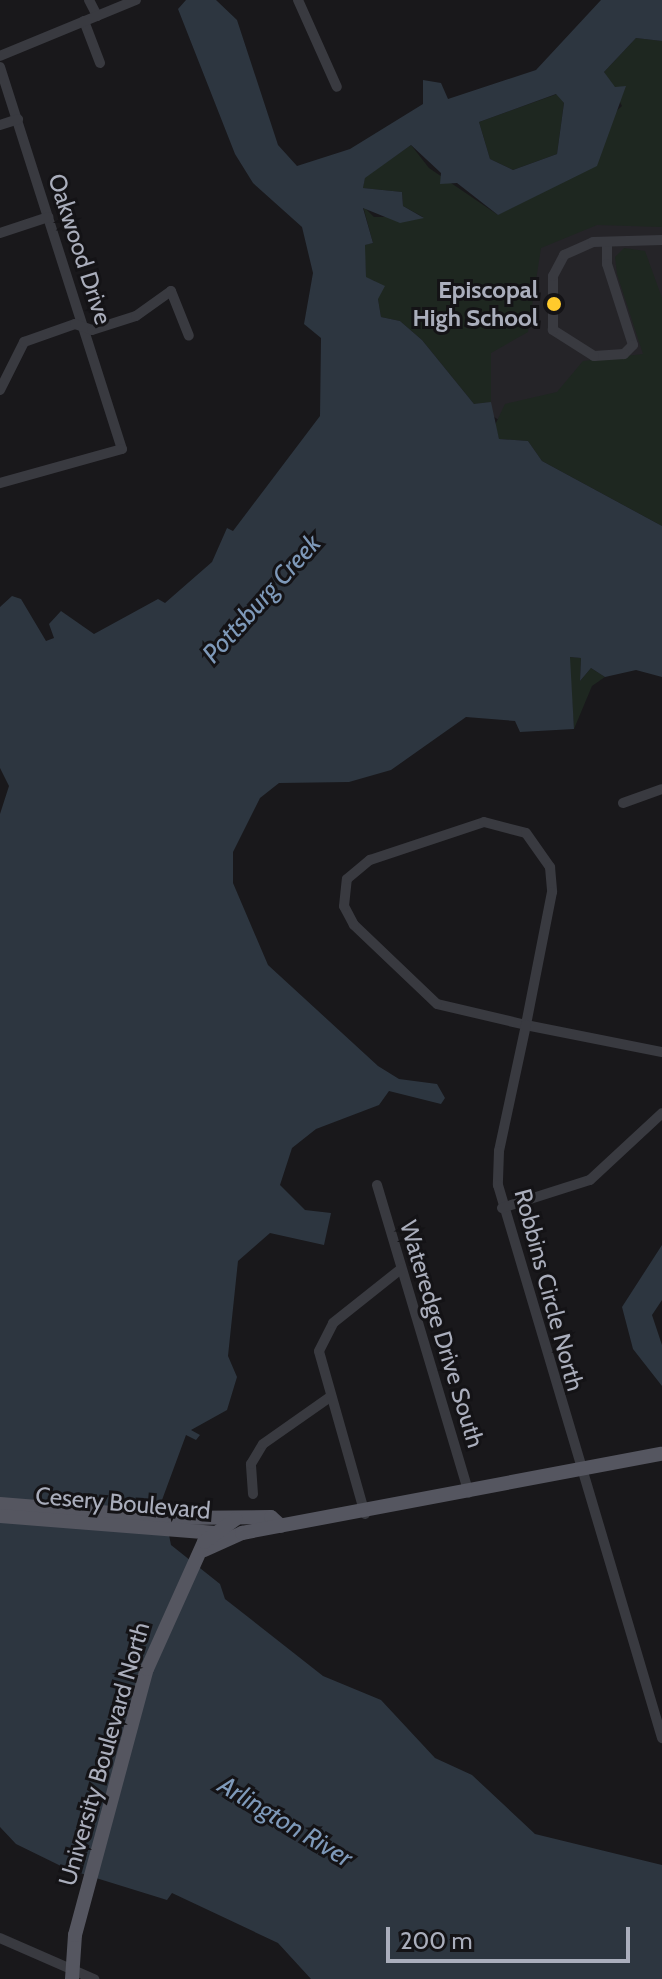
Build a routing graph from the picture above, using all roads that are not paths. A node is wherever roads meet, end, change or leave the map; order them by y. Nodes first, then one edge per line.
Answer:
1 (89, 0) edge
2 (136, 0) edge
3 (298, 0) edge
4 (97, 16) junction
5 (84, 21) junction
6 (0, 56) edge
7 (100, 63) dead end
8 (0, 67) edge
9 (337, 87) dead end
10 (18, 119) junction
11 (0, 125) edge
12 (48, 217) junction
13 (0, 233) edge
14 (662, 240) edge
15 (607, 242) junction
16 (84, 328) junction
17 (189, 336) dead end
18 (0, 390) edge
19 (0, 483) edge
20 (662, 789) edge
21 (623, 803) dead end
22 (526, 1025) junction
23 (662, 1052) edge
24 (662, 1113) edge
25 (377, 1185) dead end
26 (502, 1208) junction
27 (401, 1269) junction
28 (330, 1397) junction
29 (662, 1454) edge
30 (580, 1470) junction
31 (469, 1493) junction
32 (253, 1494) dead end
33 (0, 1504) edge
34 (365, 1514) junction
35 (0, 1516) edge
36 (174, 1525) junction
37 (239, 1526) junction
38 (211, 1533) junction
39 (204, 1550) junction
40 (662, 1738) edge
41 (0, 1938) edge
42 (72, 1972) edge
43 (94, 1979) edge

1 - 4 street
2 - 4 street
3 - 9 street
4 - 5 street
5 - 6 street
5 - 7 street
8 - 10 street, Oakwood Drive
10 - 11 street
10 - 12 street, Oakwood Drive
12 - 13 street
12 - 16 street, Oakwood Drive
14 - 15 street
15 - 15 street
16 - 17 street
16 - 18 street
16 - 19 street, Oakwood Drive
20 - 21 street
22 - 22 street
22 - 23 street
22 - 26 street, Robbins Circle North
24 - 26 street
25 - 27 street, Wateredge Drive South
26 - 30 street, Robbins Circle North
27 - 28 street
27 - 31 street, Wateredge Drive South
28 - 32 street
28 - 34 street
29 - 30 main road
30 - 31 main road
30 - 40 street, Robbins Circle North
31 - 34 main road
33 - 36 main road, Cesery Boulevard
34 - 37 main road
35 - 36 main road, Cesery Boulevard
36 - 37 main road, Cesery Boulevard
36 - 38 main road, Cesery Boulevard
37 - 38 main road
37 - 39 main road
38 - 39 main road, University Boulevard North
39 - 42 main road, University Boulevard North
41 - 42 street
42 - 43 street

